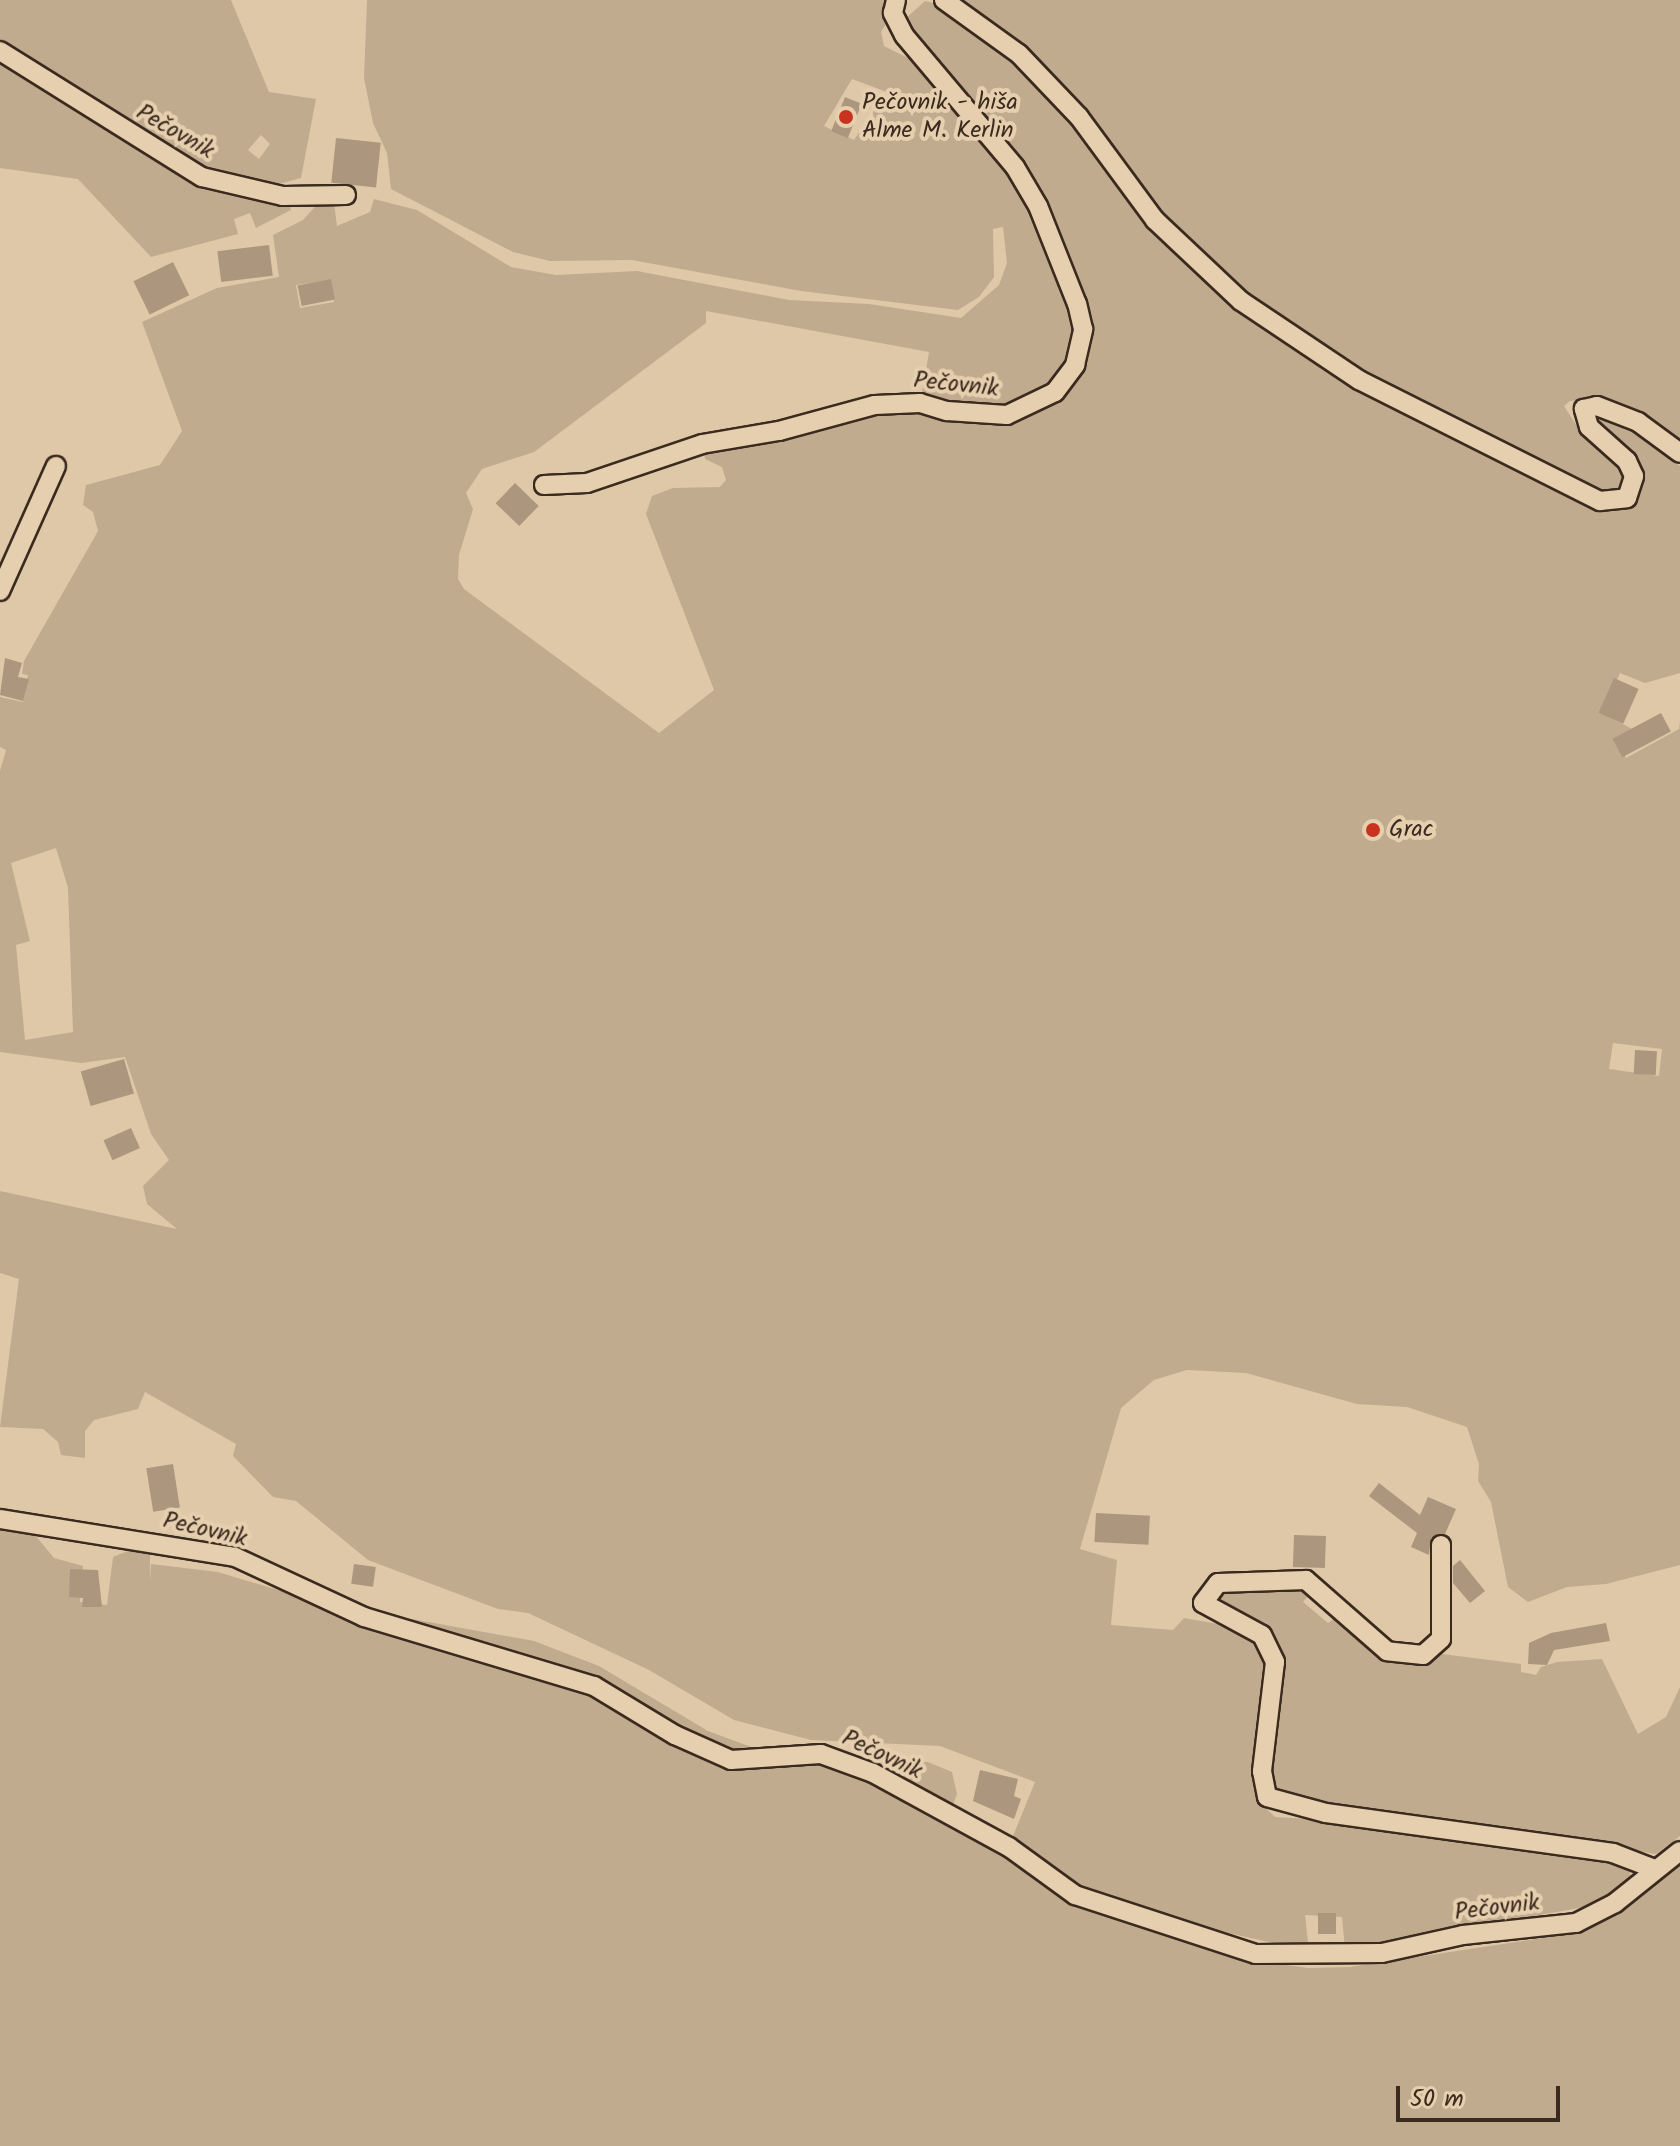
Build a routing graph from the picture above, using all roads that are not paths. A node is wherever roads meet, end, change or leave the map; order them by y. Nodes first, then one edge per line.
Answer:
1 (896, 0) edge
2 (944, 0) edge
3 (0, 51) edge
4 (346, 195) dead end
5 (1680, 453) edge
6 (56, 466) dead end
7 (544, 485) dead end
8 (0, 591) edge
9 (0, 1519) edge
10 (1441, 1545) dead end
11 (1680, 1851) edge
12 (1655, 1869) junction

1 - 7 street, Pečovnik
2 - 5 street
3 - 4 street, Pečovnik
6 - 8 street
9 - 12 street, Pečovnik
10 - 12 street
11 - 12 street, Pečovnik

